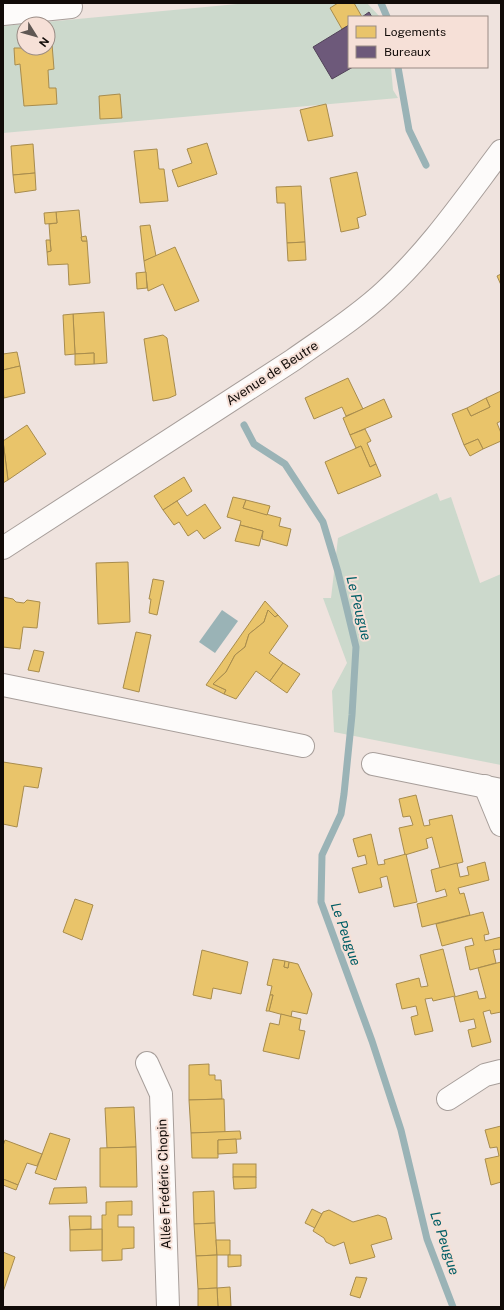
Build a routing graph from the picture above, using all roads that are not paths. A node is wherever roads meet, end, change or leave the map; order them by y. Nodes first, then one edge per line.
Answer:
1 (70, 7) dead end
2 (3, 14) edge
3 (501, 151) edge
4 (3, 548) edge
5 (3, 685) edge
6 (303, 746) dead end
7 (373, 764) dead end
8 (493, 788) edge
9 (501, 825) edge
10 (147, 1063) dead end
11 (501, 1070) edge
12 (448, 1099) dead end
13 (168, 1307) edge

1 - 2 street
3 - 4 street, Avenue de Beutre
5 - 6 street
7 - 8 street
8 - 9 street
10 - 13 street, Allée Frédéric Chopin
11 - 12 street

